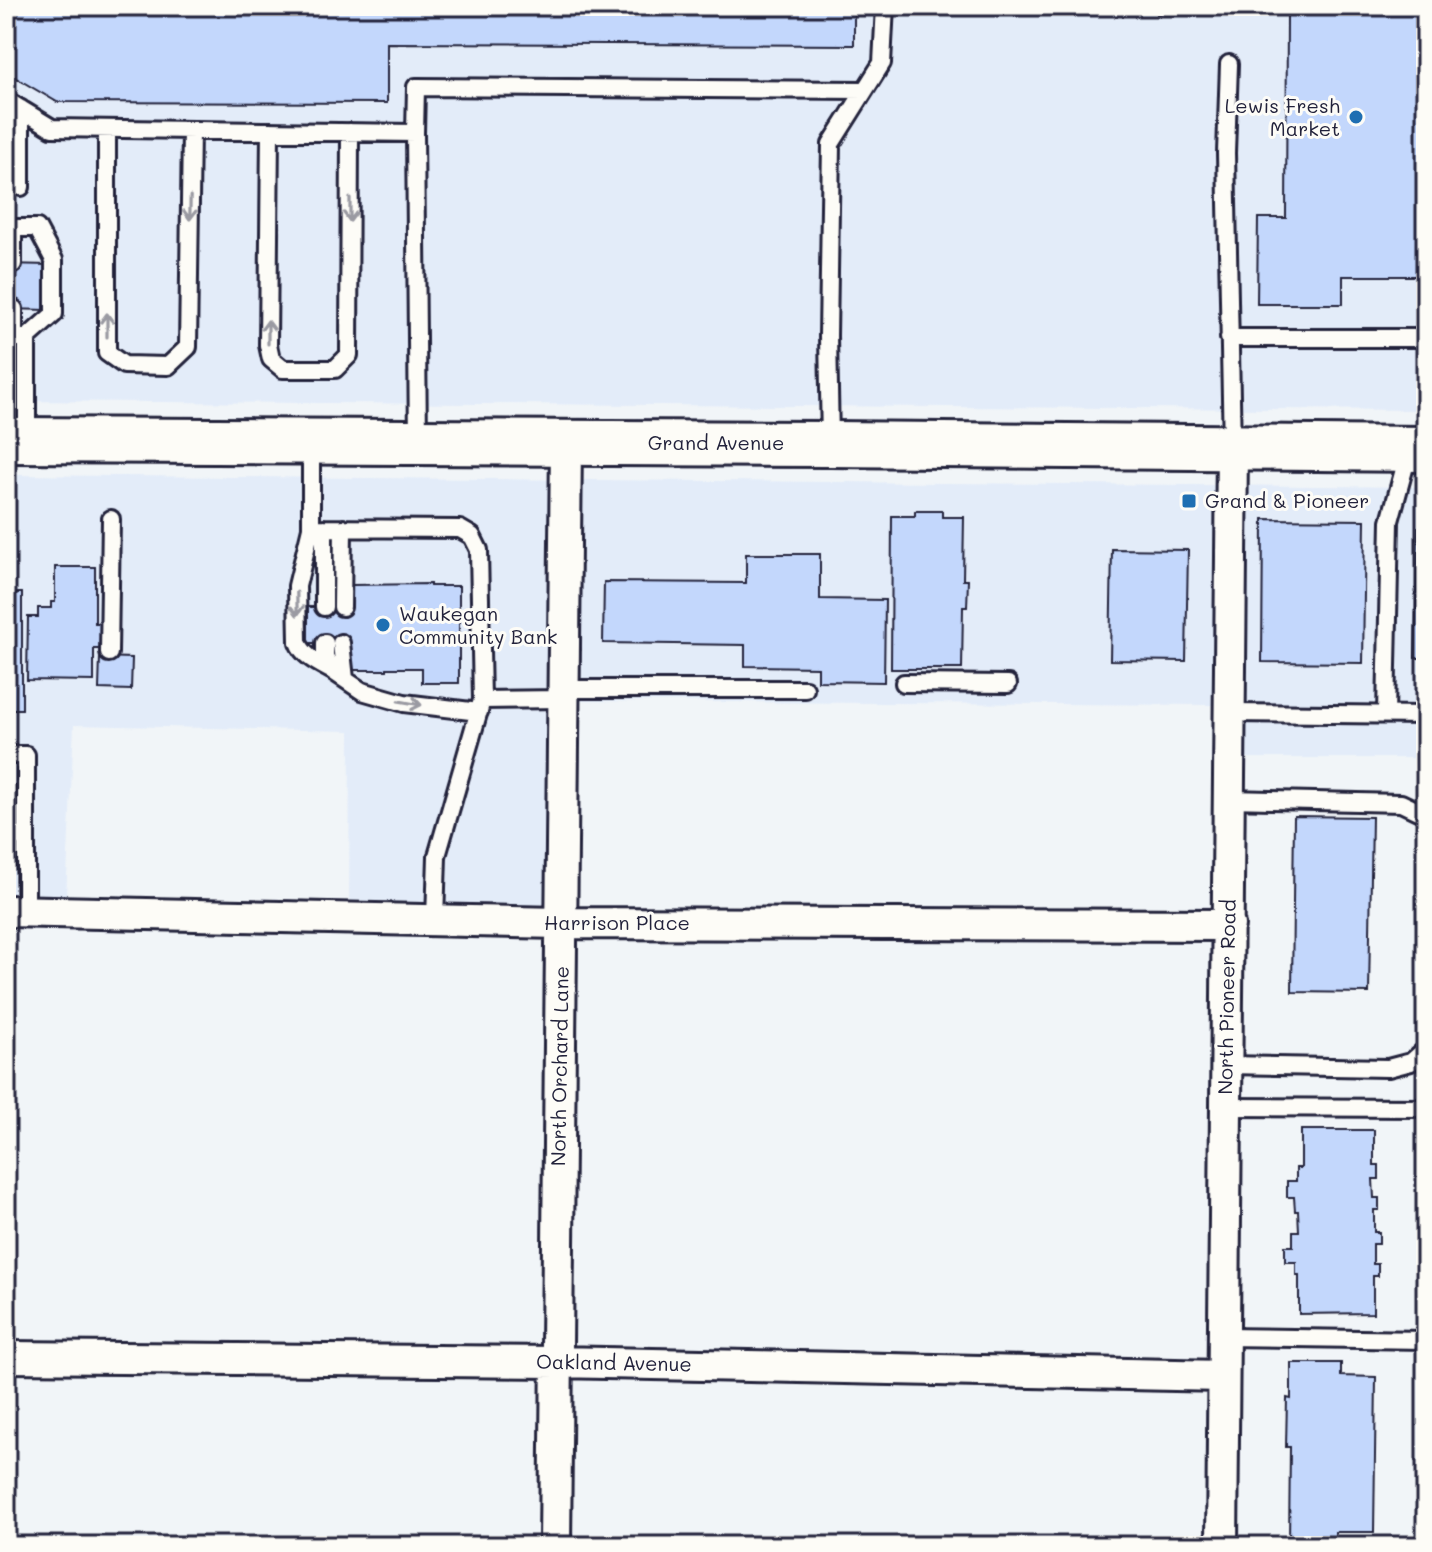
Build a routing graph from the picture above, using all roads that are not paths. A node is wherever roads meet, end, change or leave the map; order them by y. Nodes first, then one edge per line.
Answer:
1 (885, 6) edge
2 (1229, 64) dead end
3 (865, 90) junction
4 (6, 100) edge
5 (21, 109) junction
6 (107, 129) junction
7 (191, 130) junction
8 (270, 131) junction
9 (350, 132) junction
10 (415, 133) junction
11 (21, 187) dead end
12 (10, 228) edge
13 (13, 264) dead end
14 (14, 309) dead end
15 (16, 338) edge
16 (1229, 338) junction
17 (1426, 338) edge
18 (16, 440) edge
19 (311, 442) junction
20 (418, 442) junction
21 (566, 443) junction
22 (830, 444) junction
23 (1232, 447) junction
24 (1418, 449) edge
25 (111, 519) dead end
26 (318, 528) junction
27 (343, 528) junction
28 (324, 607) dead end
29 (342, 607) dead end
30 (333, 643) dead end
31 (109, 653) dead end
32 (338, 674) junction
33 (904, 683) dead end
34 (1008, 684) dead end
35 (805, 689) dead end
36 (563, 694) junction
37 (481, 706) junction
38 (1230, 713) junction
39 (1386, 714) junction
40 (1426, 715) edge
41 (6, 755) edge
42 (1229, 799) junction
43 (1426, 818) edge
44 (6, 836) edge
45 (26, 836) junction
46 (16, 911) edge
47 (435, 920) junction
48 (562, 923) junction
49 (1229, 925) junction
50 (1426, 1049) edge
51 (1226, 1065) junction
52 (1226, 1107) junction
53 (1426, 1108) edge
54 (1223, 1337) junction
55 (1426, 1340) edge
56 (6, 1357) edge
57 (557, 1362) junction
58 (1223, 1376) junction
59 (555, 1546) edge
60 (1222, 1546) edge

1 - 3 lane
2 - 16 lane
3 - 10 lane
3 - 22 lane
4 - 5 lane
5 - 6 lane
5 - 11 lane
6 - 7 lane
7 -> 6 lane
7 - 8 lane
8 - 9 lane
9 -> 8 lane
9 - 10 lane
10 - 20 lane
12 - 13 lane
12 - 15 lane
14 - 15 lane
15 - 18 lane
16 - 17 lane
16 - 23 lane
18 - 19 main road, Grand Avenue
19 - 20 main road, Grand Avenue
19 - 26 lane
20 - 21 main road, Grand Avenue
21 - 22 main road, Grand Avenue
21 - 36 street, North Orchard Lane
22 - 23 main road, Grand Avenue
23 - 24 main road, Grand Avenue
23 - 38 street, North Pioneer Road
24 - 39 lane
25 - 31 lane
26 - 27 lane
26 - 28 lane
26 -> 32 lane
27 - 29 lane
27 - 37 lane
30 - 32 lane
32 -> 37 lane
33 - 34 lane
35 - 36 lane
36 - 37 lane
36 - 48 street, North Orchard Lane
37 - 47 lane
38 - 39 lane
38 - 42 street, North Pioneer Road
39 - 40 lane
41 - 45 lane
42 - 43 lane
42 - 49 street, North Pioneer Road
44 - 45 lane
45 - 46 lane
46 - 47 street, Harrison Place
47 - 48 street, Harrison Place
48 - 49 street, Harrison Place
48 - 57 street, North Orchard Lane
49 - 51 street, North Pioneer Road
50 - 51 lane
51 - 52 street, North Pioneer Road
52 - 53 lane
52 - 54 street, North Pioneer Road
54 - 55 lane
54 - 58 street, North Pioneer Road
56 - 57 street, Oakland Avenue
57 - 58 street, Oakland Avenue
57 - 59 street, North Orchard Lane
58 - 60 street, North Pioneer Road

